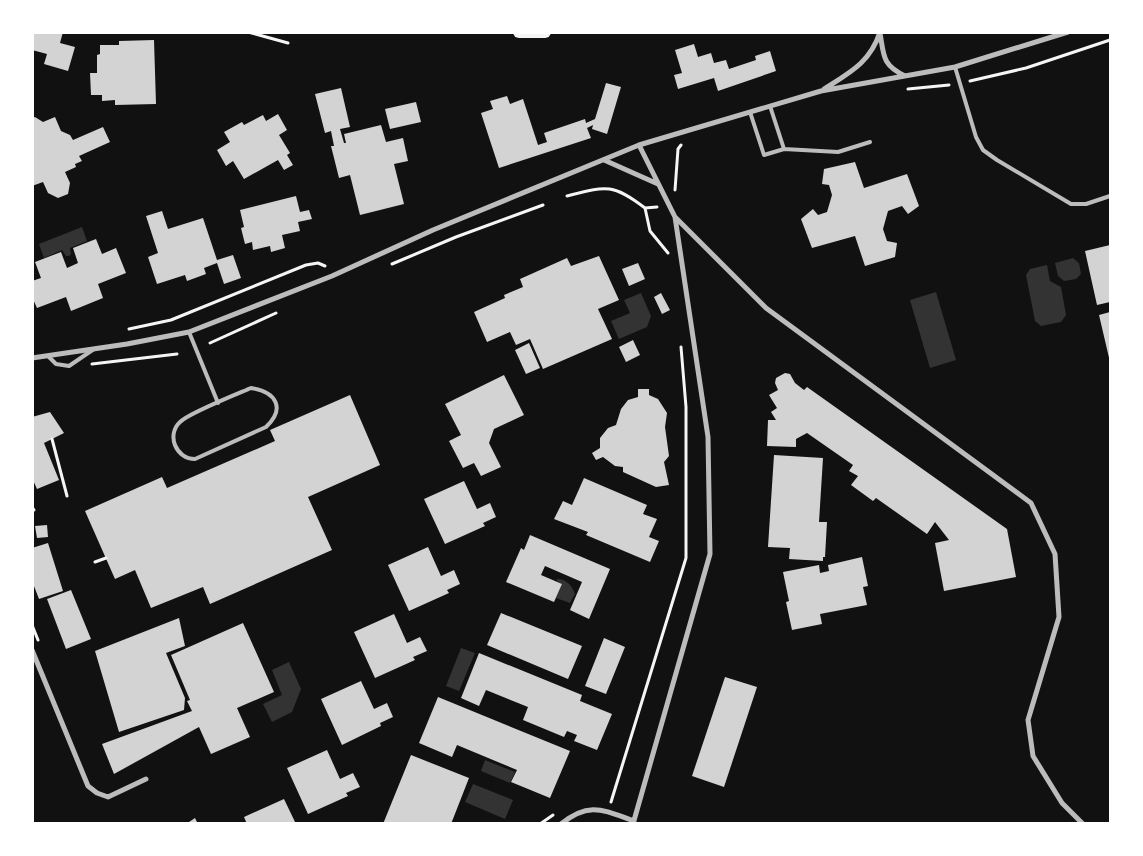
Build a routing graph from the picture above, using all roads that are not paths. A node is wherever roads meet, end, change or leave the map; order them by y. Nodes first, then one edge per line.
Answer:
1 (519, 32) edge
2 (545, 32) edge
3 (880, 32) edge
4 (1068, 32) edge
5 (955, 67) junction
6 (906, 76) junction
7 (821, 91) junction
8 (770, 106) junction
9 (750, 112) junction
10 (870, 142) dead end
11 (639, 145) junction
12 (784, 149) junction
13 (604, 160) junction
14 (658, 185) junction
15 (1110, 196) edge
16 (675, 217) junction
17 (189, 332) junction
18 (94, 349) junction
19 (48, 356) junction
20 (32, 358) edge
21 (218, 403) junction
22 (32, 650) edge
23 (146, 779) dead end
24 (633, 822) edge
25 (561, 824) edge
26 (1083, 824) edge

1 - 2 main road
3 - 6 street
3 - 7 street
4 - 5 street
5 - 6 street
5 - 15 lane
6 - 7 street
7 - 8 street
8 - 9 street
8 - 12 lane
9 - 11 street
9 - 12 lane
10 - 12 lane
11 - 13 street
11 - 14 street
13 - 14 street
13 - 17 street
14 - 16 street
16 - 24 street
16 - 26 street
17 - 18 street
17 - 21 lane
18 - 19 street
18 - 19 lane
19 - 20 street
21 - 21 lane
22 - 23 street
24 - 25 street

